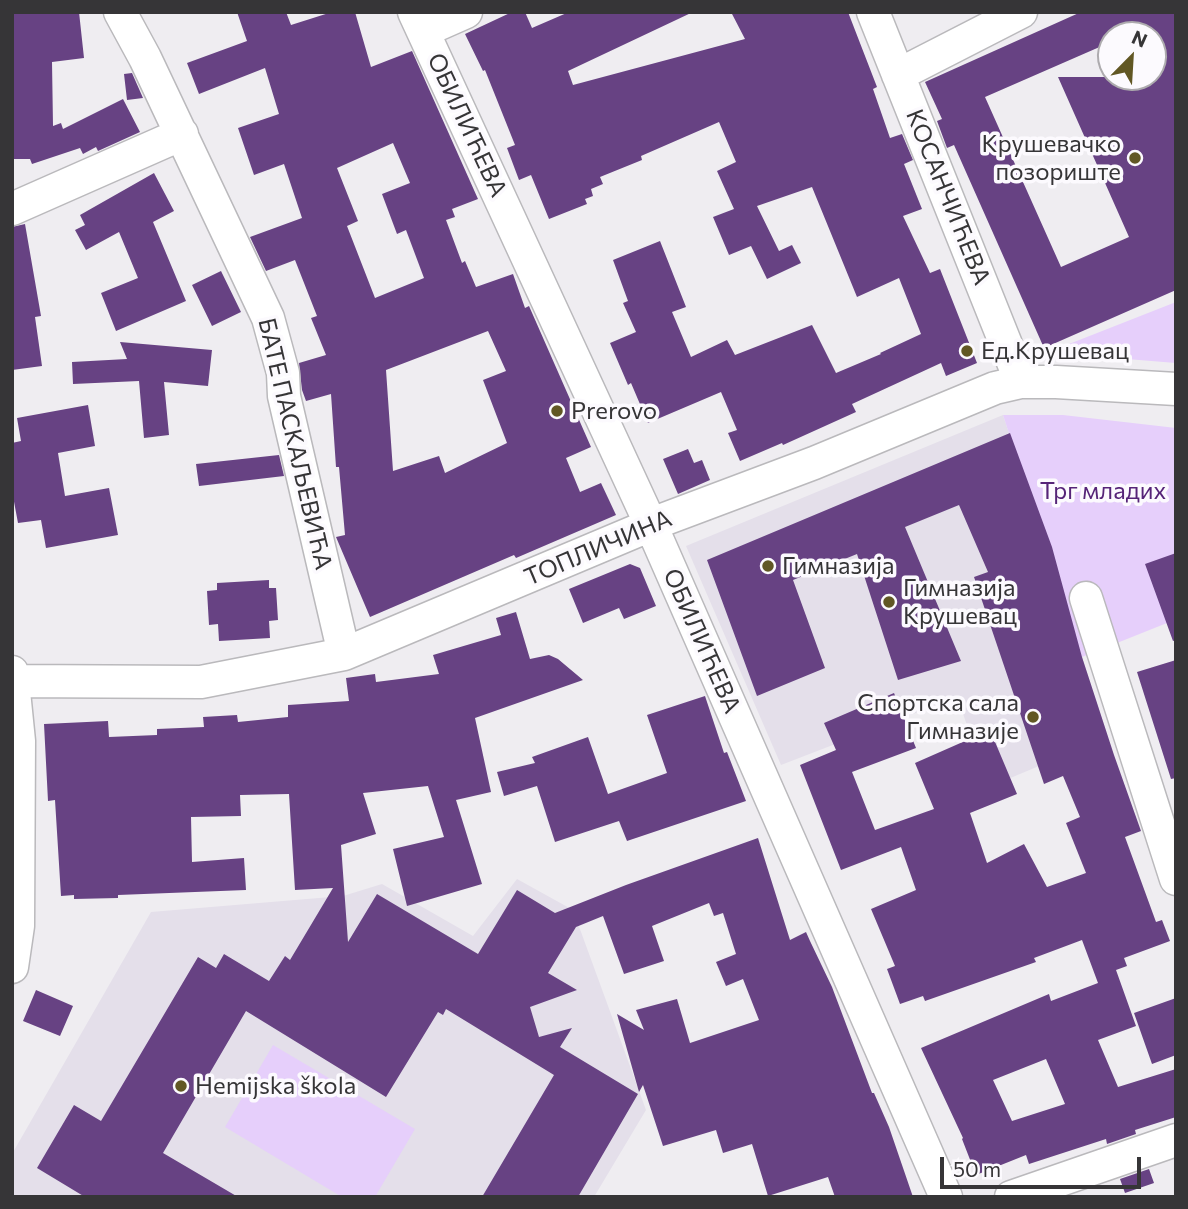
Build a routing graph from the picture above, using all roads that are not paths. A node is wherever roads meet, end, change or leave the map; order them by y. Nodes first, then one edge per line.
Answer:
1 (120, 12) edge
2 (466, 12) edge
3 (873, 12) edge
4 (1021, 12) edge
5 (418, 21) edge
6 (898, 75) junction
7 (182, 134) junction
8 (12, 209) edge
9 (1021, 382) junction
10 (1176, 389) edge
11 (651, 526) junction
12 (1086, 598) dead end
13 (344, 654) junction
14 (13, 678) edge
15 (1176, 879) edge
16 (12, 967) edge
17 (1176, 1140) edge
18 (946, 1197) edge
19 (1011, 1197) edge

1 - 7 street, БАТЕ ПАСКАЉЕВИЋА
2 - 5 street
3 - 6 street, КОСАНЧИЋЕВА
4 - 6 street
5 - 11 street, ОБИЛИЋЕВА
6 - 9 street, КОСАНЧИЋЕВА
7 - 8 street
7 - 13 street, БАТЕ ПАСКАЉЕВИЋА
9 - 10 street, ТОПЛИЧИНА
9 - 11 street, ТОПЛИЧИНА
11 - 13 street, ТОПЛИЧИНА
11 - 18 street, ОБИЛИЋЕВА
12 - 15 street
13 - 14 street, ТОПЛИЧИНА
14 - 16 street
17 - 19 street

